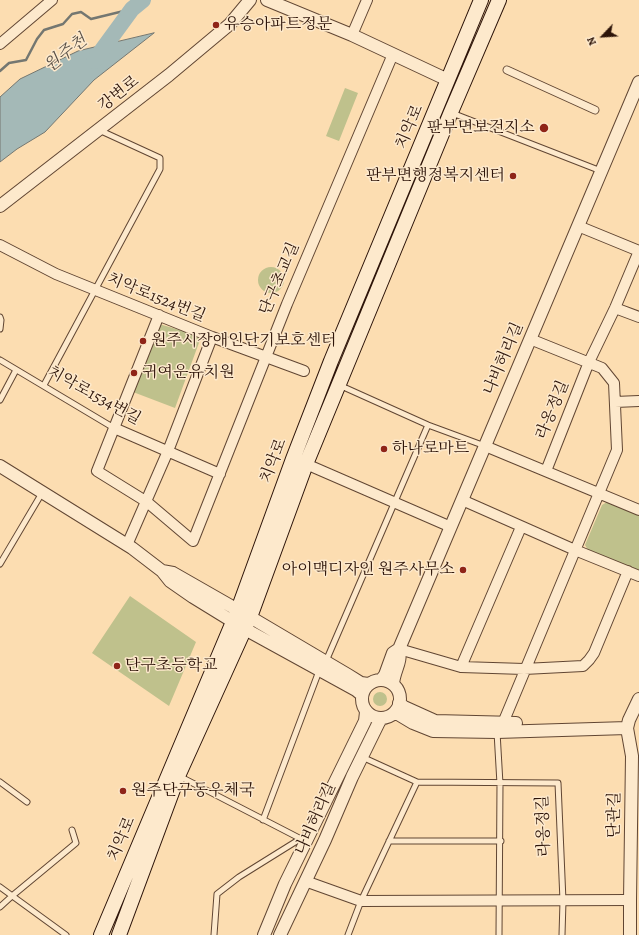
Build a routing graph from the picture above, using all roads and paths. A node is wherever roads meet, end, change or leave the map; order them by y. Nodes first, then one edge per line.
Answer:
1 (52, 0) edge
2 (250, 0) edge
3 (267, 0) edge
4 (367, 0) edge
5 (480, 0) edge
6 (499, 0) edge
7 (352, 36) junction
8 (0, 44) edge
9 (393, 54) junction
10 (507, 70) dead end
11 (448, 80) junction
12 (639, 83) edge
13 (595, 110) dead end
14 (451, 112) junction
15 (98, 130) junction
16 (601, 171) junction
17 (0, 206) edge
18 (578, 226) junction
19 (0, 246) edge
20 (639, 251) edge
21 (97, 289) junction
22 (615, 308) junction
23 (159, 315) junction
24 (0, 317) edge
25 (639, 317) edge
26 (0, 328) edge
27 (212, 337) junction
28 (530, 339) junction
29 (266, 356) junction
30 (0, 360) edge
31 (589, 362) junction
32 (16, 370) junction
33 (304, 371) dead end
34 (338, 385) junction
35 (44, 386) junction
36 (0, 400) edge
37 (639, 401) edge
38 (615, 402) junction
39 (428, 425) junction
40 (114, 428) junction
41 (485, 446) junction
42 (168, 451) junction
43 (293, 459) junction
44 (306, 464) junction
45 (0, 466) edge
46 (546, 471) junction
47 (220, 474) junction
48 (42, 493) junction
49 (598, 494) junction
50 (462, 500) junction
51 (147, 502) junction
52 (394, 502) junction
53 (639, 510) edge
54 (451, 527) junction
55 (521, 527) junction
56 (127, 545) junction
57 (575, 550) junction
58 (0, 564) edge
59 (628, 571) junction
60 (639, 576) edge
61 (241, 619) junction
62 (399, 649) junction
63 (322, 666) junction
64 (462, 667) junction
65 (524, 669) junction
66 (381, 680) junction
67 (368, 684) junction
68 (393, 684) junction
69 (362, 695) junction
70 (639, 699) edge
71 (399, 702) junction
72 (366, 712) junction
73 (387, 716) junction
74 (628, 724) junction
75 (500, 727) junction
76 (362, 757) junction
77 (178, 776) junction
78 (0, 782) edge
79 (417, 782) junction
80 (635, 783) edge
81 (500, 784) junction
82 (27, 802) dead end
83 (263, 820) junction
84 (72, 830) dead end
85 (303, 840) junction
86 (389, 841) junction
87 (500, 841) junction
88 (305, 881) junction
89 (0, 887) edge
90 (12, 896) junction
91 (630, 900) junction
92 (361, 901) junction
93 (500, 901) junction
94 (563, 901) junction
95 (0, 907) edge
96 (66, 935) edge
97 (101, 935) edge
98 (119, 935) edge
99 (214, 935) edge
100 (264, 935) edge
101 (280, 935) edge
102 (348, 935) edge
103 (499, 935) edge
104 (562, 935) edge
105 (630, 935) edge

1 - 8 street
2 - 15 street, 강변로
3 - 7 street
4 - 7 street
5 - 11 main road, 치악로
6 - 14 main road, 치악로
7 - 9 street
9 - 11 street
9 - 29 street, 단구초교길
10 - 13 street
11 - 43 main road, 치악로
12 - 16 street, 나비허리길
14 - 16 lane
14 - 34 main road, 치악로
15 - 17 street, 강변로
15 - 21 lane
16 - 18 street, 나비허리길
18 - 20 street
18 - 28 street, 나비허리길
19 - 21 street, 치악로1524번길
20 - 22 street, 라옹정길
21 - 23 street, 치악로1524번길
21 - 35 lane
22 - 25 street
22 - 31 street, 라옹정길
23 - 27 street, 치악로1524번길
23 - 40 street
24 - 26 lane
27 - 29 street, 치악로1524번길
27 - 42 street
28 - 31 street
28 - 41 street, 나비허리길
29 - 33 street, 치악로1524번길
29 - 47 street, 단구초교길
30 - 32 lane, 치악로1534번길
31 - 38 street
31 - 46 street, 라옹정길
32 - 35 lane, 치악로1534번길
32 - 36 lane
34 - 39 lane
34 - 44 main road, 치악로
35 - 40 lane, 치악로1534번길
37 - 38 street
38 - 49 street
39 - 41 lane
39 - 52 lane
40 - 42 street, 치악로1534번길
40 - 51 street
41 - 46 street
41 - 50 street, 나비허리길
42 - 47 street, 치악로1534번길
42 - 51 street
43 - 44 street
43 - 61 main road, 치악로
44 - 52 street, 치악로
44 - 61 main road, 치악로
45 - 48 street
46 - 49 street
47 - 51 street, 단구초교길
48 - 56 street
48 - 58 lane
49 - 53 street
49 - 57 street
50 - 54 street, 나비허리길
50 - 55 street
51 - 56 street
52 - 54 street, 치악로
52 - 63 lane
54 - 62 street, 나비허리길
55 - 57 street
55 - 64 street
56 - 61 street
57 - 59 street
57 - 65 street
59 - 60 street
59 - 65 street
61 - 63 street
61 - 77 main road, 치악로
61 - 97 main road, 치악로
62 - 64 street
62 - 66 street
62 - 68 street
63 - 67 street
63 - 69 street
63 - 83 lane
64 - 65 street
65 - 75 street
66 - 67 street
66 - 68 street
67 - 69 street
68 - 71 street
69 - 72 street
70 - 74 street
71 - 73 street
71 - 75 street
72 - 73 street
72 - 85 street
73 - 75 street
73 - 76 street, 나비허리길
74 - 75 street
74 - 80 street, 단관길
75 - 81 lane
76 - 79 lane, 라옹정길
76 - 88 street, 나비허리길
77 - 83 lane
77 - 98 main road, 치악로
78 - 82 lane
79 - 81 lane, 라옹정길
79 - 86 lane
80 - 91 street, 단관길
81 - 87 lane
81 - 94 lane, 라옹정길
83 - 85 lane
84 - 90 lane
85 - 99 lane
85 - 100 street
86 - 87 lane
86 - 92 lane
87 - 93 lane
88 - 92 street
88 - 101 street, 나비허리길
89 - 90 lane
90 - 95 lane
90 - 96 lane
91 - 94 street
91 - 105 street, 단관길
92 - 93 street
92 - 102 lane
93 - 94 street
93 - 103 lane
94 - 104 lane, 라옹정길

